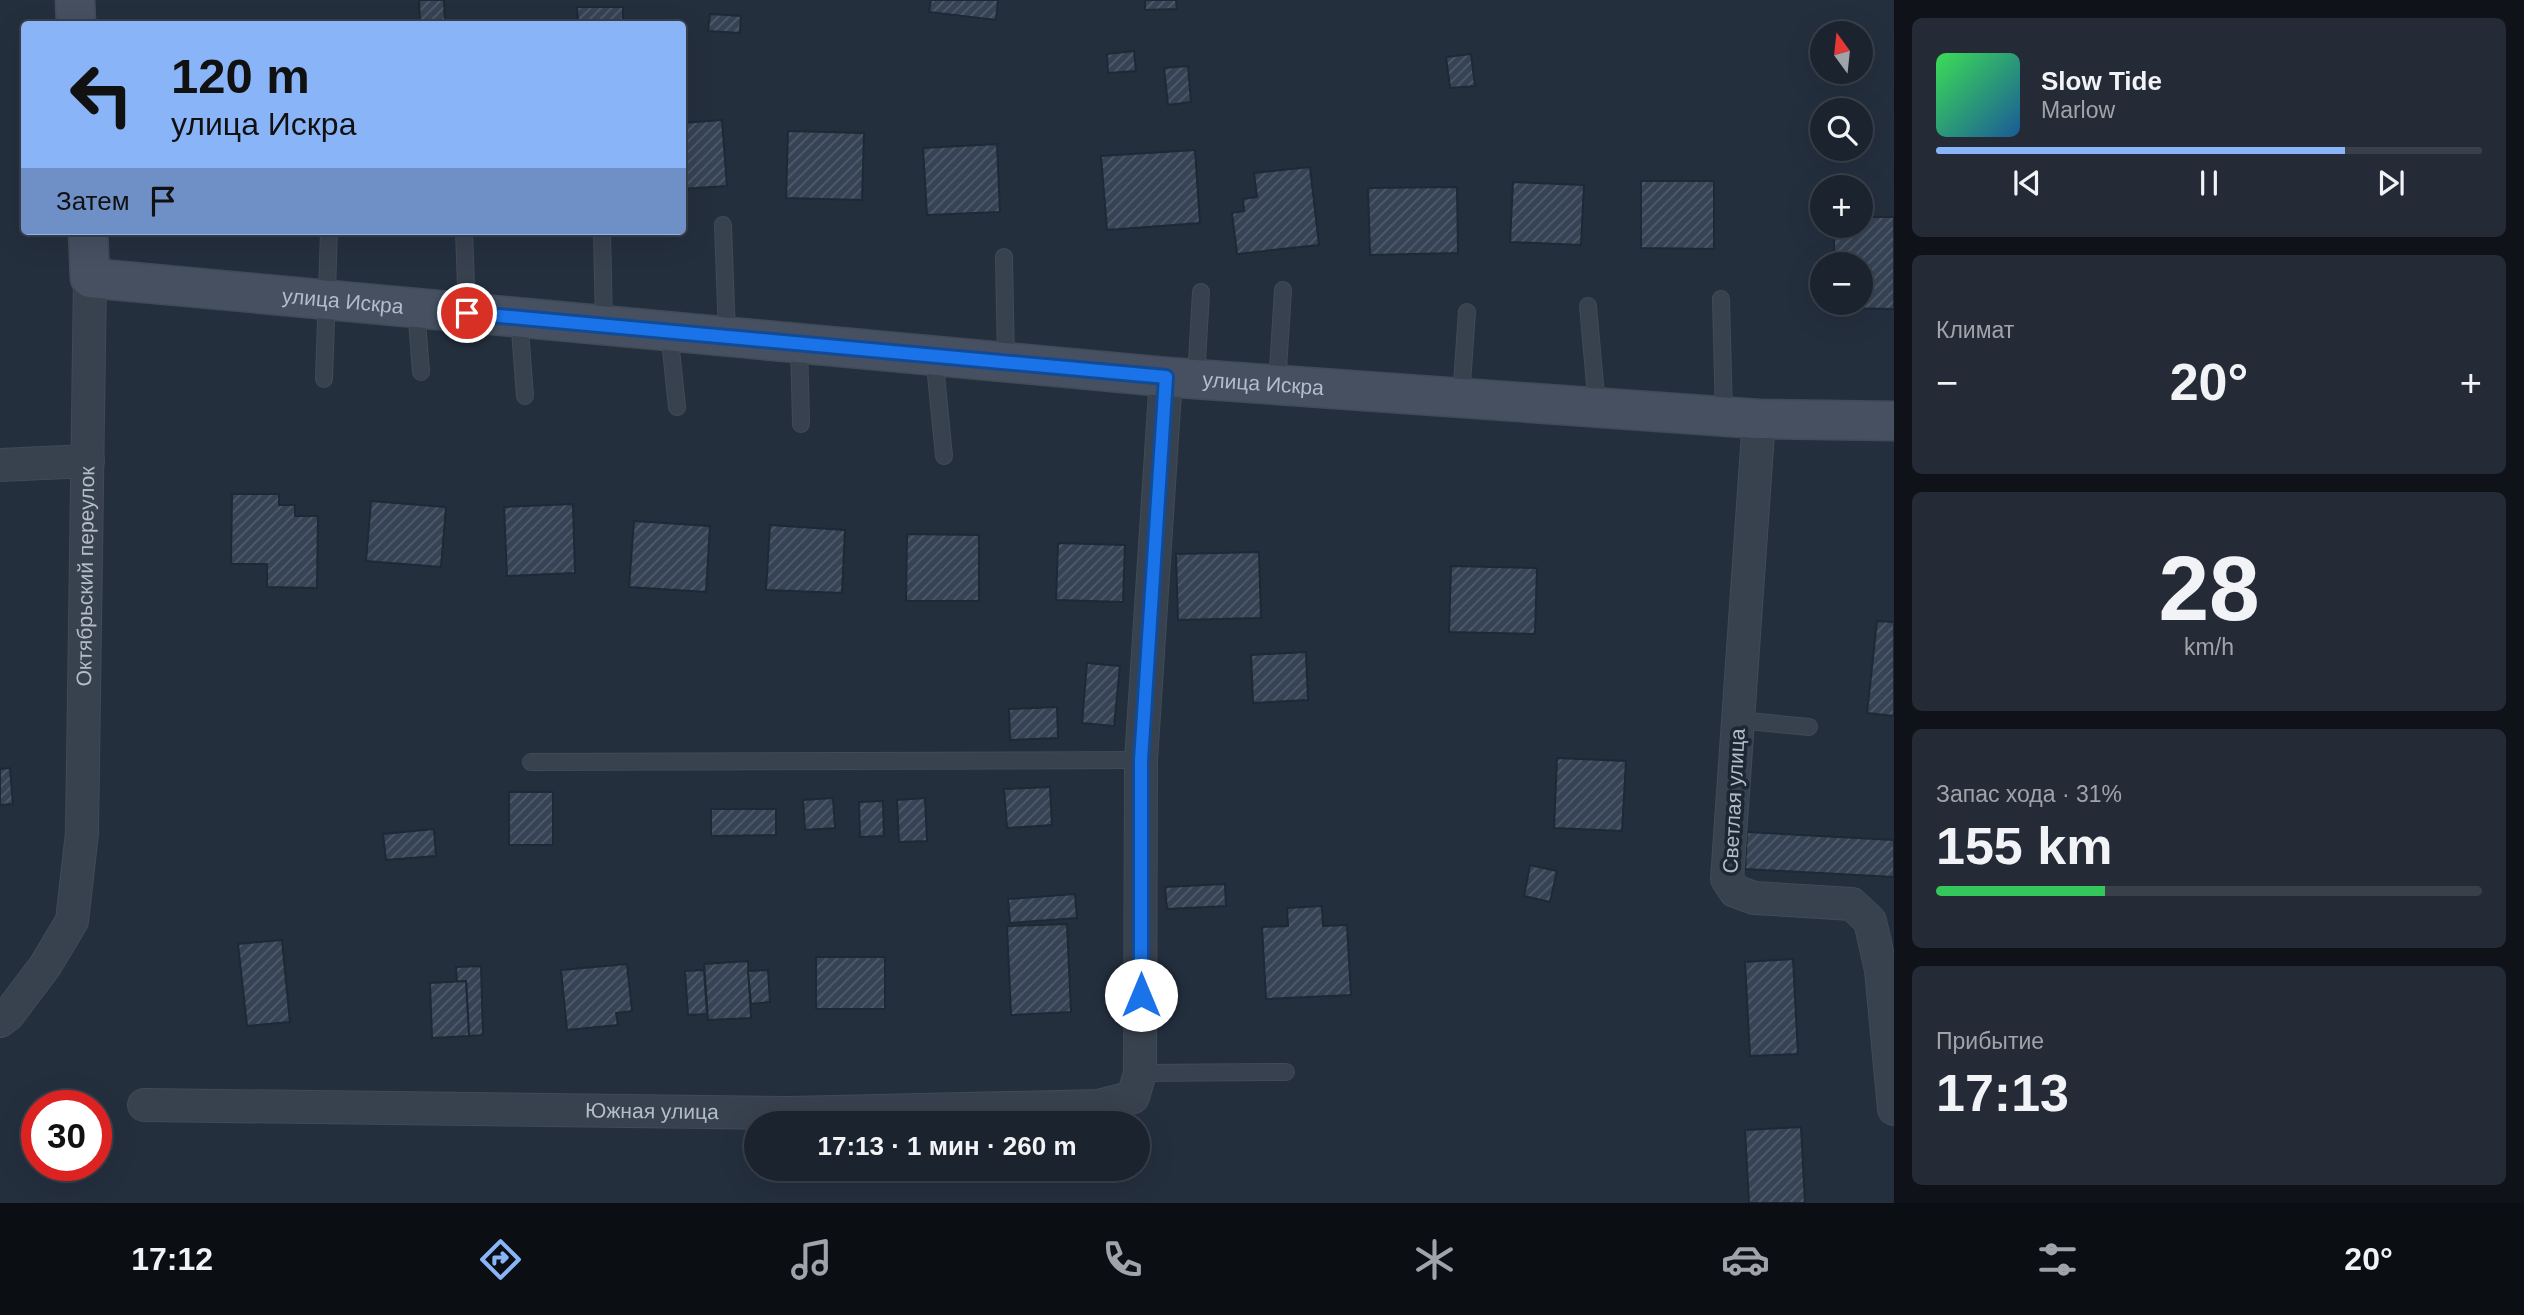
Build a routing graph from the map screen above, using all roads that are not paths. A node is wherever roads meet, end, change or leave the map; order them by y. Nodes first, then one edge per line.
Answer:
1 (75, 0) edge
2 (76, 21) edge
3 (723, 225) dead end
4 (88, 235) edge
5 (329, 235) edge
6 (464, 235) edge
7 (602, 235) edge
8 (1004, 257) dead end
9 (90, 278) junction
10 (1283, 290) dead end
11 (1201, 292) dead end
12 (327, 299) junction
13 (1721, 299) dead end
14 (1588, 306) dead end
15 (416, 308) junction
16 (1467, 312) dead end
17 (467, 313) junction
18 (519, 317) junction
19 (604, 325) junction
20 (669, 331) junction
21 (727, 336) junction
22 (799, 343) junction
23 (933, 355) junction
24 (1006, 362) junction
25 (421, 372) dead end
26 (1181, 378) junction
27 (324, 379) dead end
28 (1277, 385) junction
29 (525, 396) dead end
30 (1461, 397) junction
31 (677, 407) dead end
32 (1597, 407) junction
33 (1741, 417) junction
34 (1894, 421) edge
35 (801, 424) dead end
36 (944, 456) dead end
37 (88, 461) junction
38 (0, 465) edge
39 (1738, 720) junction
40 (1809, 727) dead end
41 (1141, 760) junction
42 (531, 762) dead end
43 (0, 1021) edge
44 (1286, 1072) dead end
45 (1140, 1073) junction
46 (144, 1105) dead end
47 (1894, 1109) edge

1 - 2 street
3 - 21 lane
4 - 9 street, Октябрьский переулок
5 - 12 lane
6 - 17 lane
7 - 19 lane
8 - 24 lane
9 - 12 street, улица Искра
9 - 37 street, Октябрьский переулок
10 - 28 lane
11 - 26 lane
12 - 15 street, улица Искра
12 - 27 lane
13 - 33 lane
14 - 32 lane
15 - 17 street, улица Искра
15 - 25 lane
16 - 30 lane
17 - 18 street, улица Искра
18 - 19 street, улица Искра
18 - 29 lane
19 - 20 street, улица Искра
20 - 21 street, улица Искра
20 - 31 lane
21 - 22 street, улица Искра
22 - 23 street, улица Искра
22 - 35 lane
23 - 24 street, улица Искра
23 - 36 lane
24 - 26 street, улица Искра
26 - 28 street, улица Искра
26 - 41 street
28 - 30 street, улица Искра
30 - 32 street, улица Искра
32 - 33 street, улица Искра
33 - 34 street, улица Искра
33 - 39 street, Светлая улица
37 - 38 street
37 - 43 street, Октябрьский переулок
39 - 40 lane
39 - 47 street, Светлая улица
41 - 42 lane
41 - 45 street
44 - 45 lane
45 - 46 street, Южная улица

